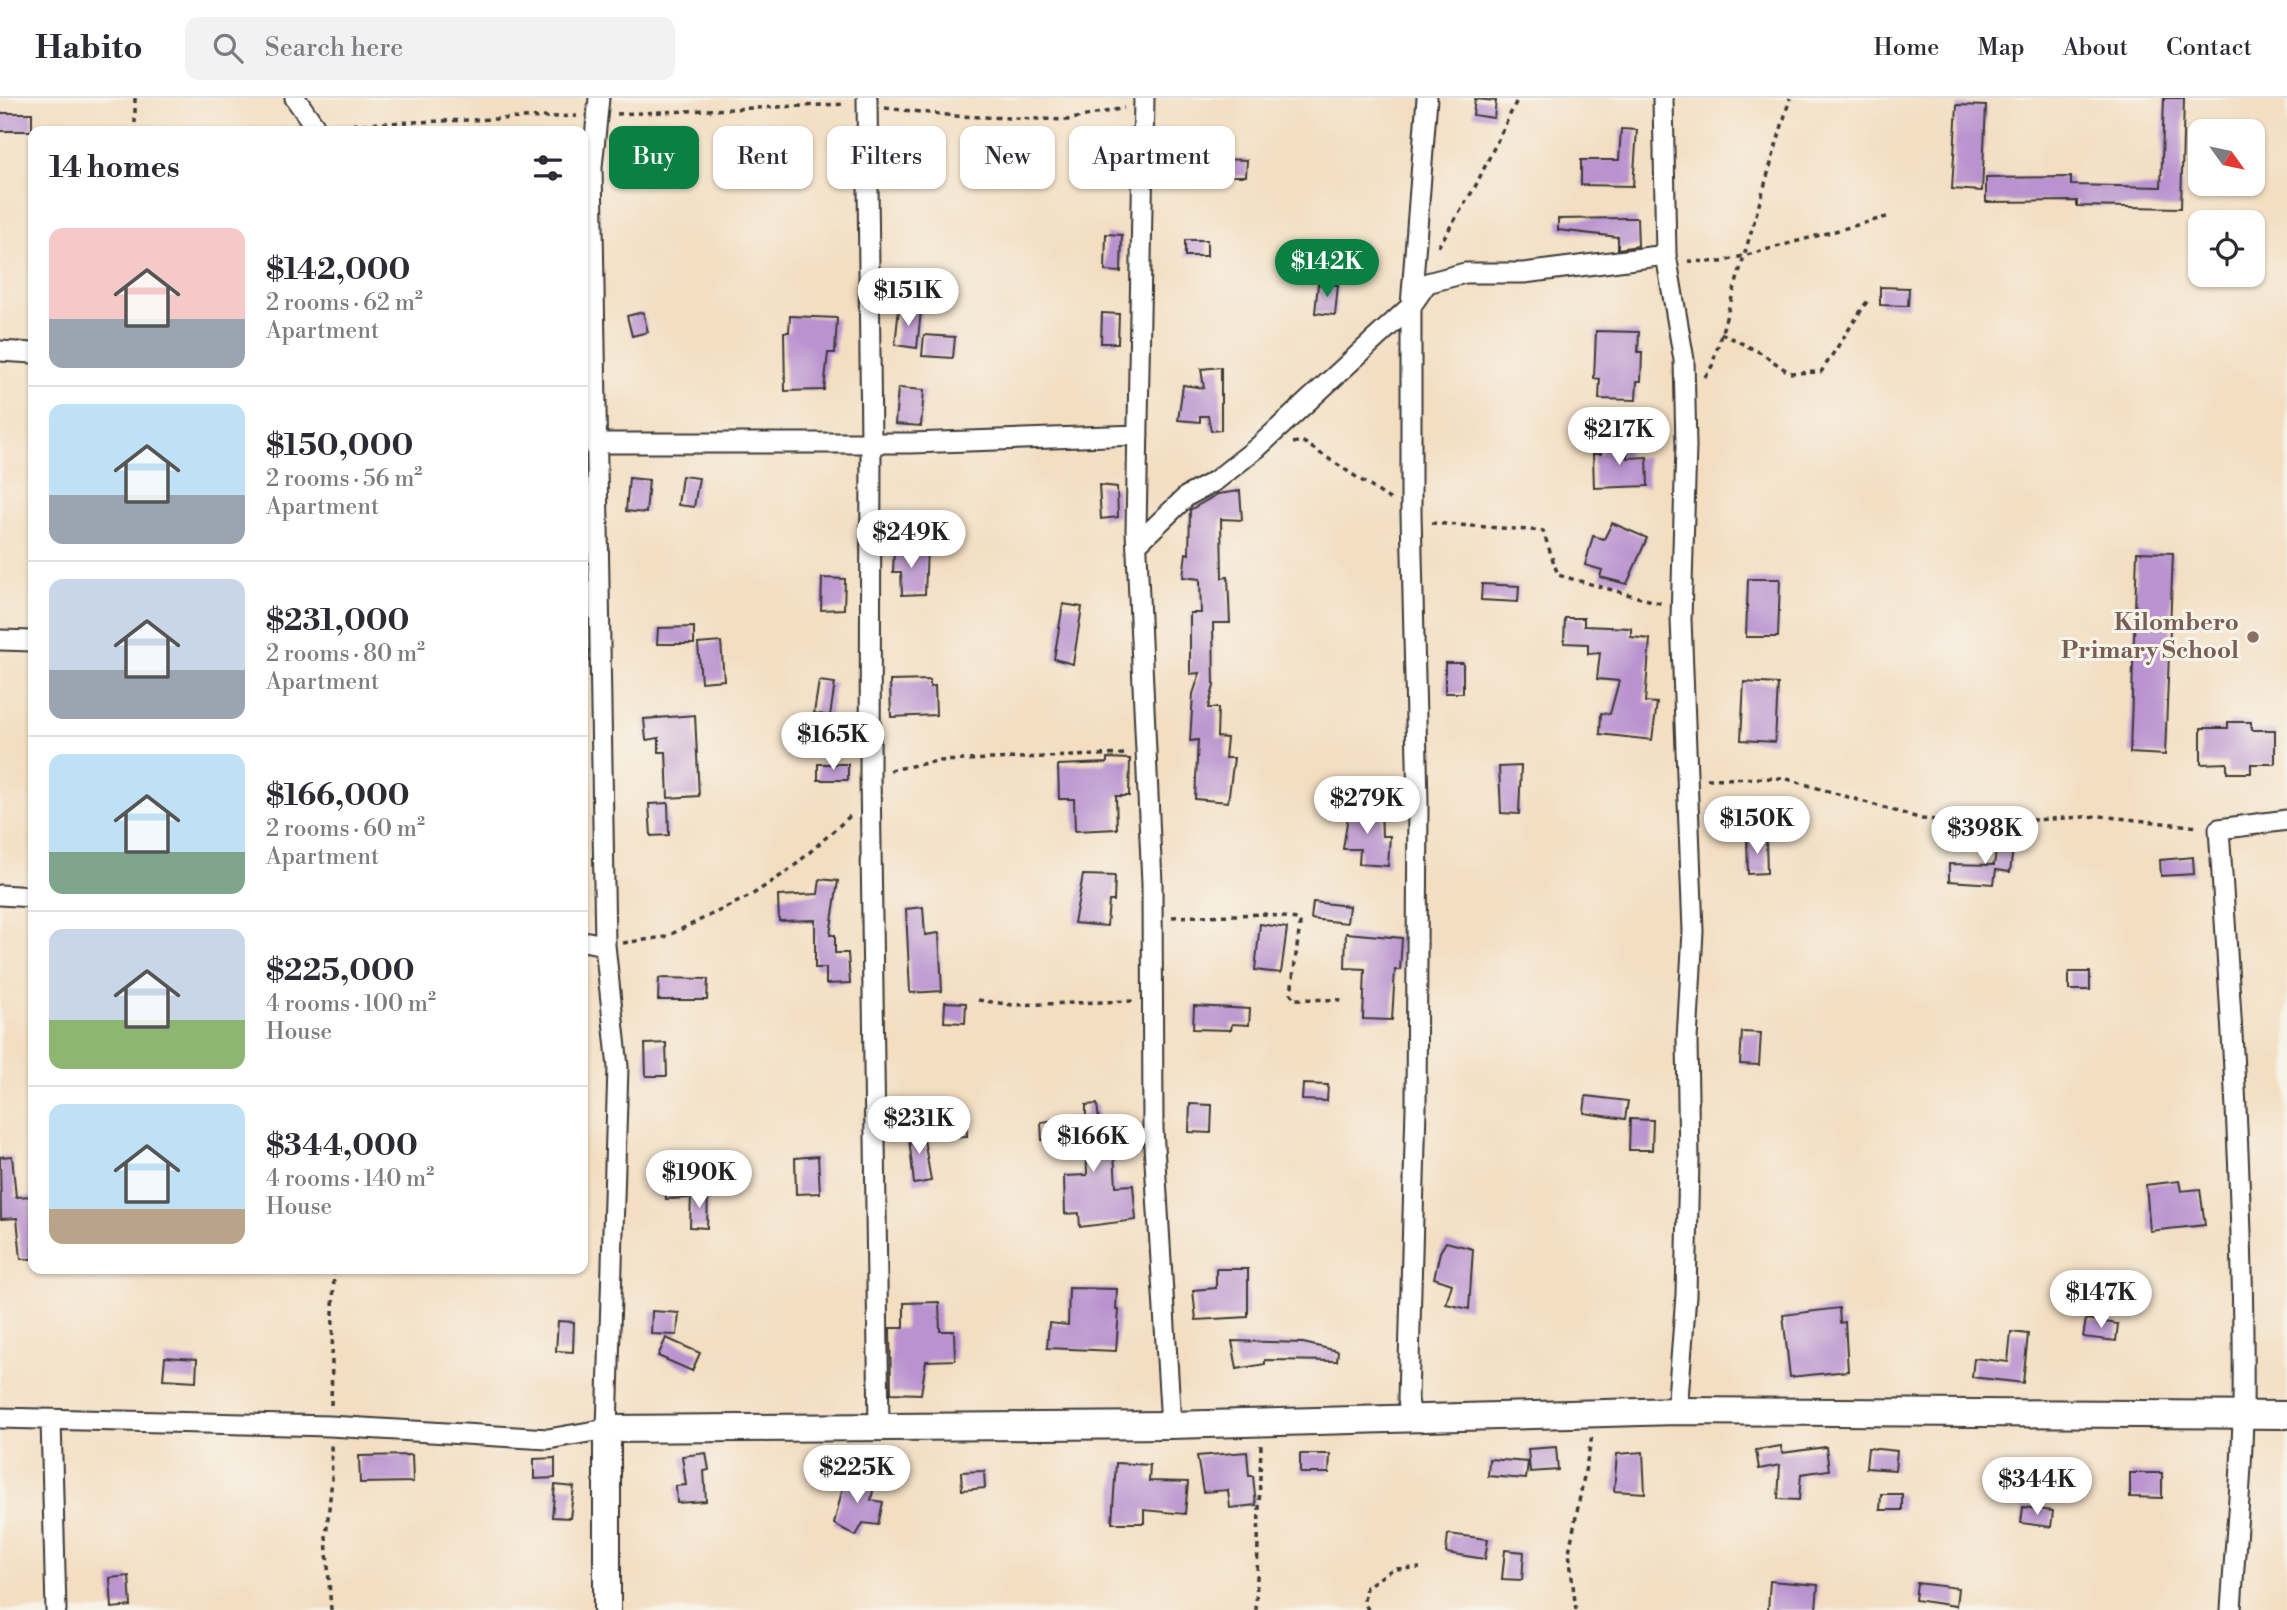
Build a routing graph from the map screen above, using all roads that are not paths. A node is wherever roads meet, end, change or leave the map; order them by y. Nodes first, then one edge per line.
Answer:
1 (295, 98) edge
2 (867, 98) edge
3 (1144, 98) edge
4 (1427, 98) edge
5 (1663, 98) edge
6 (598, 107) edge
7 (313, 126) edge
8 (1666, 255) junction
9 (1412, 306) junction
10 (0, 351) edge
11 (28, 353) edge
12 (1138, 435) junction
13 (590, 442) edge
14 (871, 443) junction
15 (1137, 544) junction
16 (0, 640) edge
17 (28, 641) edge
18 (2287, 820) edge
19 (0, 895) edge
20 (28, 897) edge
21 (588, 942) edge
22 (605, 945) junction
23 (1676, 1411) junction
24 (2287, 1415) edge
25 (2243, 1416) junction
26 (0, 1418) edge
27 (1411, 1418) junction
28 (51, 1420) junction
29 (1171, 1425) junction
30 (879, 1428) junction
31 (607, 1429) junction
32 (56, 1610) edge
33 (607, 1610) edge
34 (2231, 1610) edge

1 - 7 street
2 - 14 street
3 - 12 street
4 - 9 street
5 - 8 street
6 - 13 street
8 - 9 street
8 - 23 street
9 - 15 street
9 - 27 street
10 - 11 street
12 - 14 street
12 - 15 street
13 - 14 street
13 - 22 street
14 - 30 street
15 - 29 street
16 - 17 street
18 - 25 street
19 - 20 street
21 - 22 street
22 - 31 street
23 - 25 street
23 - 27 street
24 - 25 street
25 - 34 street
26 - 28 street
27 - 29 street
28 - 31 street
28 - 32 street
29 - 30 street
30 - 31 street
31 - 33 street

